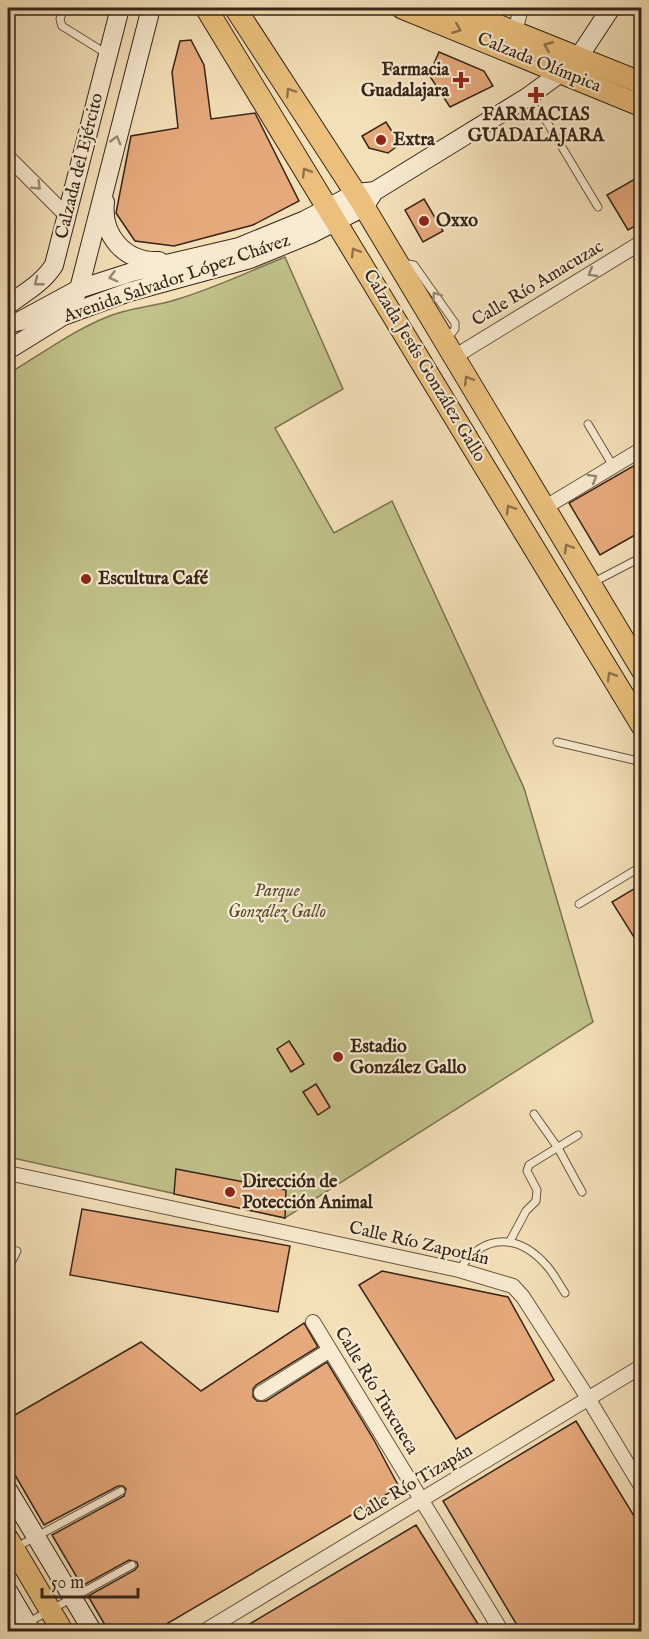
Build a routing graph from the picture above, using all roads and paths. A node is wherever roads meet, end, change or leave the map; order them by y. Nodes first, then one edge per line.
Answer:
1 (64, 8) edge
2 (120, 8) edge
3 (151, 8) edge
4 (206, 8) edge
5 (235, 8) edge
6 (402, 8) edge
7 (455, 8) edge
8 (521, 8) edge
9 (612, 8) edge
10 (515, 32) junction
11 (108, 55) junction
12 (578, 58) junction
13 (562, 72) junction
14 (642, 83) edge
15 (526, 98) junction
16 (642, 106) edge
17 (8, 157) edge
18 (110, 163) junction
19 (365, 197) junction
20 (598, 207) dead end
21 (332, 215) junction
22 (67, 216) junction
23 (642, 242) edge
24 (184, 260) junction
25 (79, 289) junction
26 (8, 305) edge
27 (63, 315) junction
28 (8, 324) edge
29 (8, 350) edge
30 (449, 350) junction
31 (588, 424) dead end
32 (642, 449) edge
33 (613, 466) junction
34 (544, 508) junction
35 (642, 557) edge
36 (590, 584) junction
37 (639, 661) edge
38 (642, 726) edge
39 (557, 742) dead end
40 (642, 762) edge
41 (642, 866) edge
42 (579, 904) dead end
43 (534, 1114) dead end
44 (578, 1136) dead end
45 (558, 1148) junction
46 (8, 1173) edge
47 (582, 1192) dead end
48 (510, 1241) junction
49 (17, 1251) dead end
50 (8, 1269) edge
51 (459, 1270) junction
52 (565, 1293) dead end
53 (313, 1322) dead end
54 (330, 1350) junction
55 (642, 1366) edge
56 (261, 1393) dead end
57 (588, 1398) junction
58 (642, 1488) edge
59 (8, 1490) edge
60 (121, 1491) dead end
61 (421, 1500) junction
62 (36, 1537) junction
63 (10, 1547) edge
64 (132, 1565) dead end
65 (8, 1591) edge
66 (73, 1598) junction
67 (51, 1610) junction
68 (29, 1628) edge
69 (63, 1632) edge
70 (93, 1632) edge
71 (203, 1632) edge
72 (502, 1632) edge

1 - 11 lane
2 - 11 main road, Calzada del Ejército
18 -> 3 main road, Calzada del Ejército
21 -> 4 main road, Calzada Jesús González Gallo
19 -> 5 main road, Calzada Jesús González Gallo
6 -> 13 main road, Calzada Olímpica
7 - 10 main road, Calzada Olímpica
8 - 10 street
9 - 12 main road, Avenida Salvador López Chávez
12 -> 10 main road, Calzada Olímpica
11 - 22 main road, Calzada del Ejército
12 - 13 main road, Avenida Salvador López Chávez
12 - 14 main road, Calzada Olímpica
13 - 15 main road, Avenida Salvador López Chávez
13 - 16 main road, Calzada Olímpica
15 - 19 main road, Avenida Salvador López Chávez
15 - 20 lane
17 -> 22 street
18 - 24 main road
18 - 25 main road, Calzada del Ejército
19 - 21 main road, Avenida Salvador López Chávez
30 -> 19 main road, Calzada Jesús González Gallo
21 - 24 main road, Avenida Salvador López Chávez
21 - 27 main road, Avenida Salvador López Chávez
38 -> 21 main road, Calzada Jesús González Gallo
22 -> 26 main road, Calzada del Ejército
23 -> 30 street, Calle Río Amacuzac
24 -> 25 main road, Avenida Salvador López Chávez
25 - 27 main road, Calzada del Ejército
25 - 28 main road, Avenida Salvador López Chávez
27 - 29 main road, Avenida Salvador López Chávez
34 -> 30 main road, Calzada Jesús González Gallo
31 - 33 lane
32 - 33 street
34 -> 33 street
36 -> 34 main road, Calzada Jesús González Gallo
35 - 36 lane
36 - 37 main road, Calzada Jesús González Gallo
39 - 40 lane
41 - 42 lane
43 - 45 lane
44 - 45 lane
45 - 47 lane
45 - 48 lane
46 - 51 street, Calle Río Zapotlán
48 - 51 lane
48 - 52 lane
49 - 50 lane
51 - 57 street, Calle Río Zapotlán
53 - 54 street, Calle Río Tuxcueca
54 - 56 street
54 - 61 street, Calle Río Tuxcueca
55 - 57 street, Calle Río Tizapán
57 - 58 street, Calle Río Zapotlán
57 - 61 street, Calle Río Tizapán
59 - 62 main road
60 - 62 lane
61 - 71 street, Calle Río Tizapán
61 - 72 street, Calle Río Tuxcueca
62 - 63 lane
62 - 66 main road
63 - 67 main road
64 - 66 lane
65 - 68 main road
66 - 67 lane
66 - 70 main road
67 - 68 lane
67 - 69 main road

